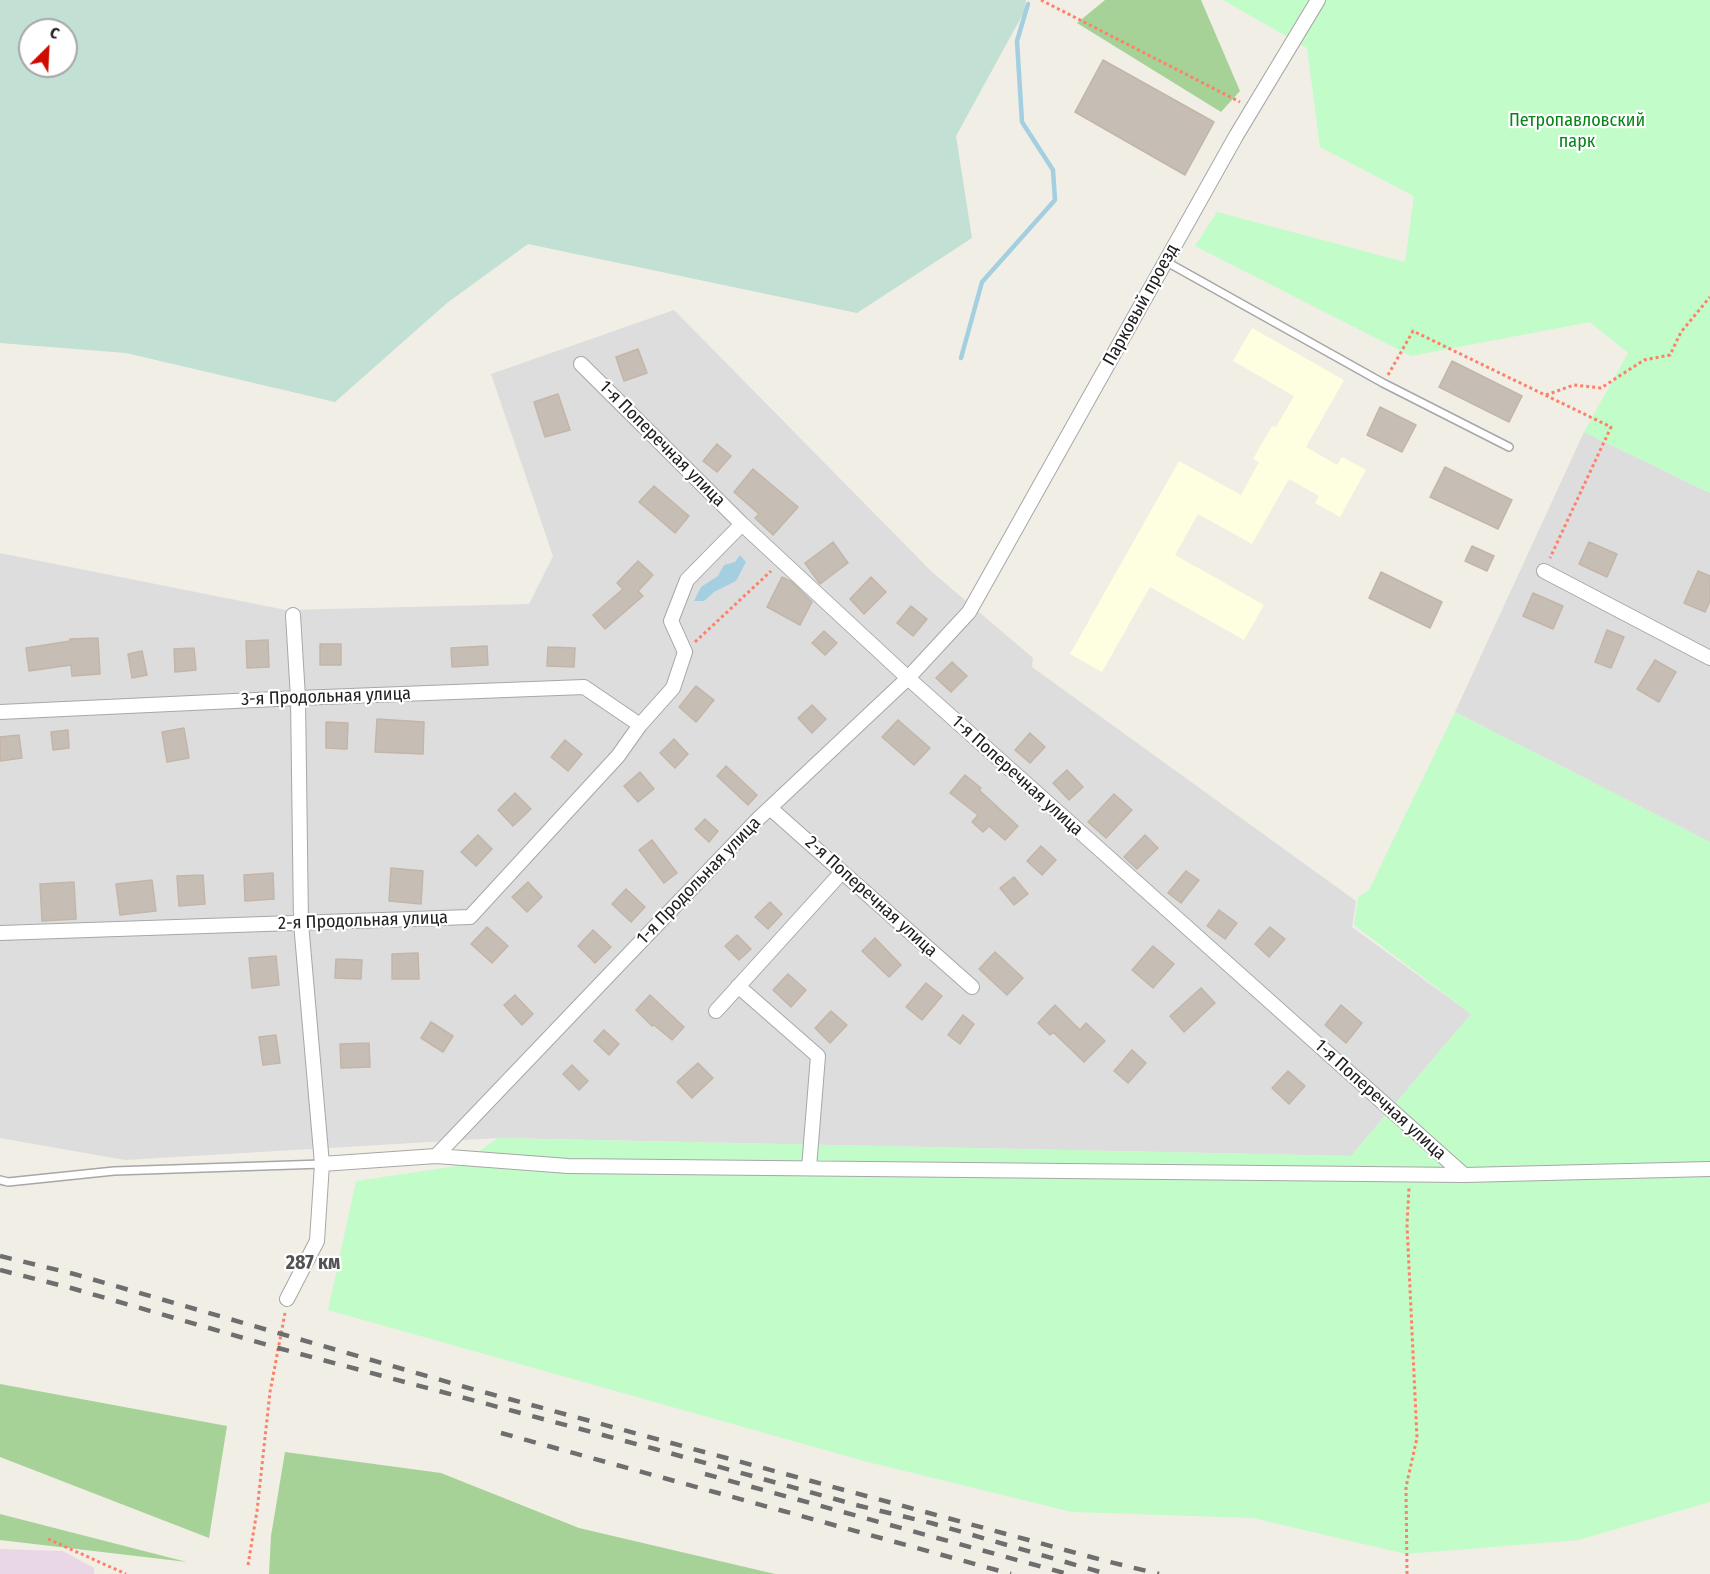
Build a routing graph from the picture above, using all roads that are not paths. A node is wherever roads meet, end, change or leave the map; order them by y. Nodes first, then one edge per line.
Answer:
1 (1318, 0) edge
2 (1165, 261) junction
3 (581, 364) dead end
4 (1509, 447) dead end
5 (742, 524) junction
6 (1544, 571) road end
7 (969, 612) joint
8 (293, 615) dead end
9 (1710, 658) edge
10 (908, 678) junction
11 (298, 698) junction
12 (0, 712) edge
13 (640, 725) junction
14 (770, 808) junction
15 (842, 872) junction
16 (301, 923) junction
17 (0, 933) edge
18 (738, 986) junction
19 (972, 987) dead end
20 (716, 1011) dead end
21 (436, 1156) junction
22 (322, 1164) junction
23 (809, 1168) junction
24 (1710, 1169) edge
25 (1464, 1175) junction
26 (0, 1180) edge
27 (287, 1299) road end

1 - 2 street, Парковый проезд
2 - 4 lane
2 - 7 street, Парковый проезд
3 - 5 street, 1-я Поперечная улица
5 - 10 street, 1-я Поперечная улица
5 - 13 street, 2-я Продольная улица
6 - 9 street
7 - 10 street, 1-я Продольная улица
8 - 11 street
10 - 14 street, 1-я Продольная улица
10 - 25 street, 1-я Поперечная улица
11 - 12 street, 3-я Продольная улица
11 - 13 street, 3-я Продольная улица
11 - 16 street
13 - 16 street, 2-я Продольная улица
14 - 15 street, 2-я Поперечная улица
14 - 21 street, 1-я Продольная улица
15 - 18 street
15 - 19 street, 2-я Поперечная улица
16 - 17 street, 2-я Продольная улица
16 - 22 street
18 - 20 street
18 - 23 street
21 - 22 street
21 - 23 street
22 - 26 lane
22 - 27 street
23 - 25 street
24 - 25 street

